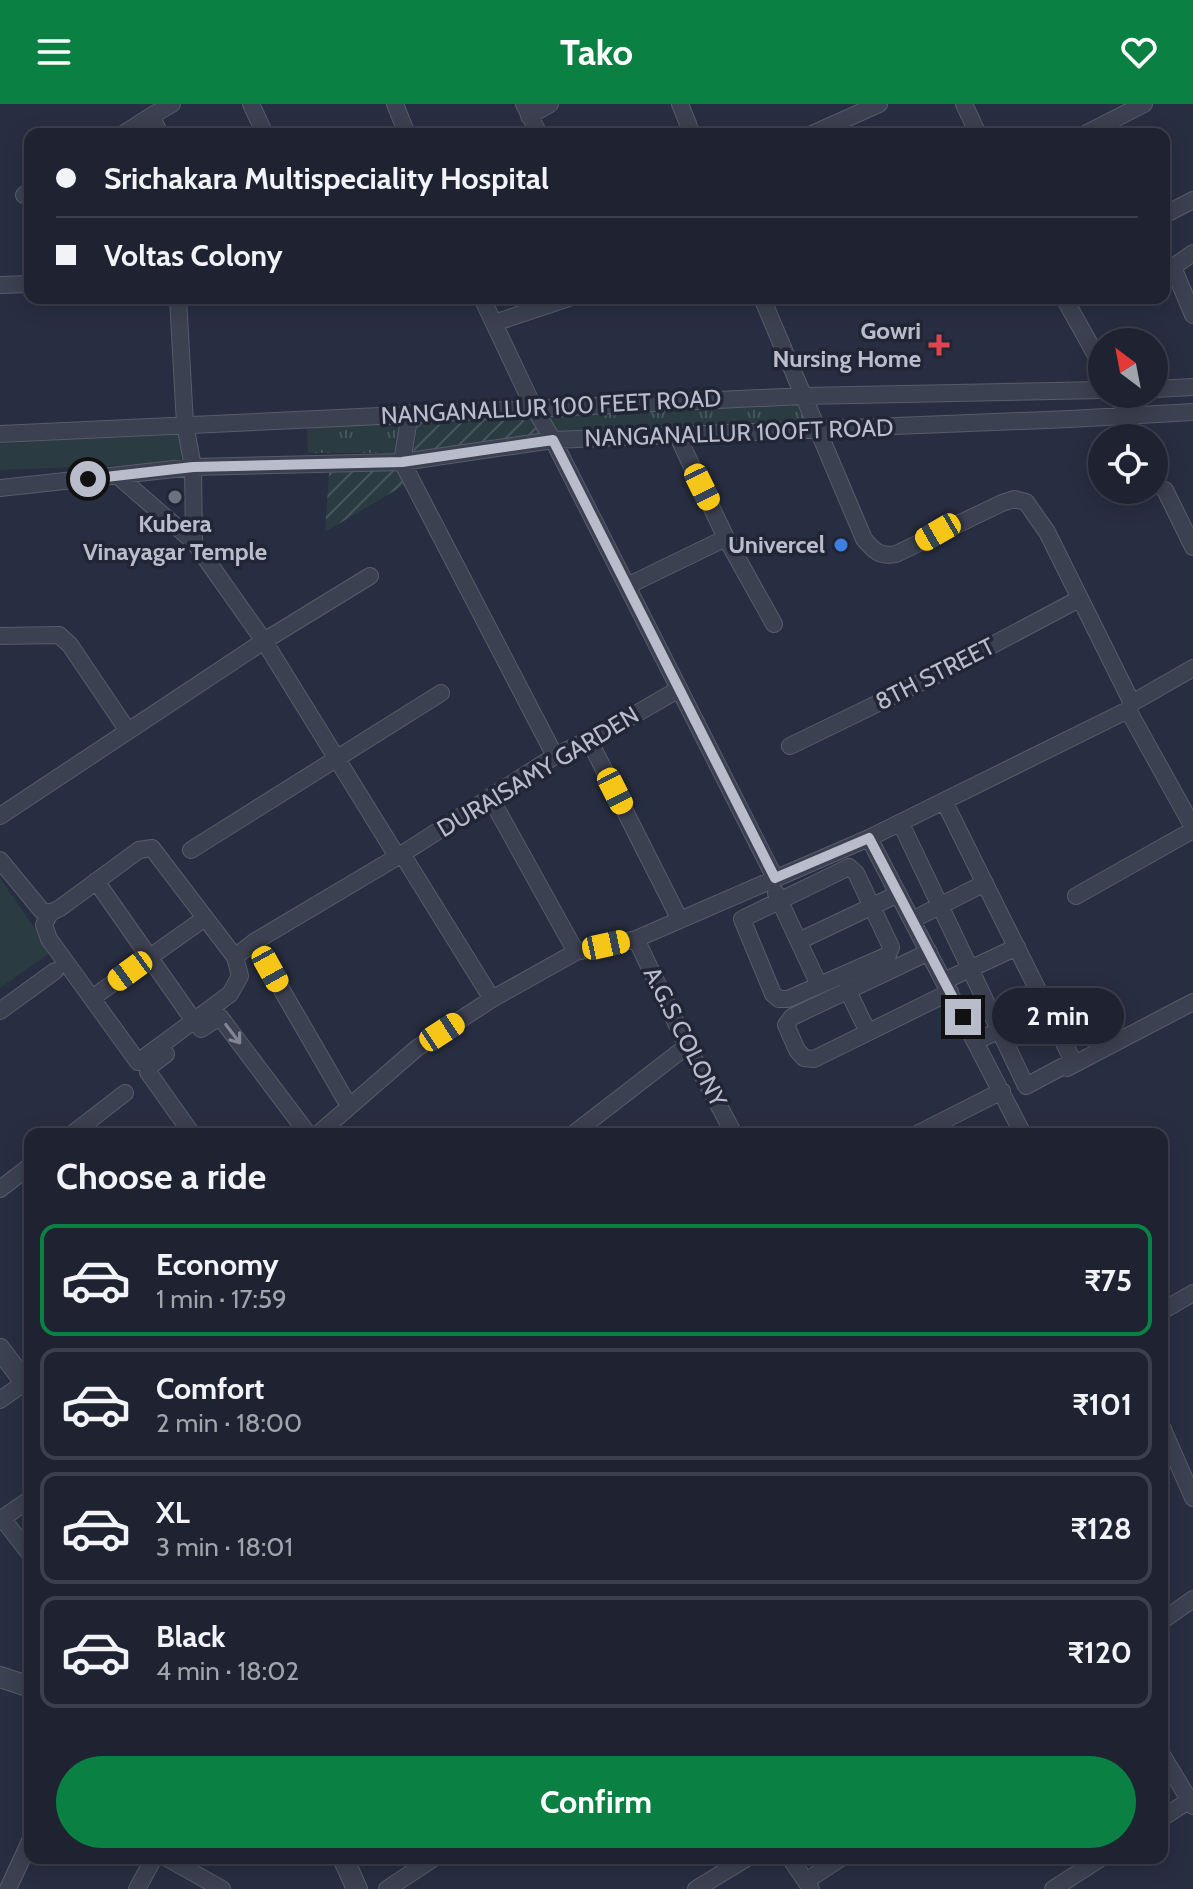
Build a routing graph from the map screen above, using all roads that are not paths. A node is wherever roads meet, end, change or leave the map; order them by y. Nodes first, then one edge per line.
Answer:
1 (172, 104) edge
2 (251, 104) edge
3 (395, 104) edge
4 (550, 104) edge
5 (680, 104) edge
6 (879, 104) edge
7 (964, 104) edge
8 (1144, 104) edge
9 (527, 110) edge
10 (151, 116) junction
11 (132, 128) edge
12 (157, 128) edge
13 (262, 128) edge
14 (405, 128) edge
15 (536, 128) edge
16 (690, 128) edge
17 (825, 128) edge
18 (975, 128) edge
19 (1097, 128) edge
20 (1193, 200) edge
21 (1170, 212) edge
22 (1193, 253) edge
23 (24, 284) edge
24 (0, 285) edge
25 (178, 304) edge
26 (485, 304) edge
27 (551, 304) edge
28 (765, 304) edge
29 (1067, 304) edge
30 (1193, 315) edge
31 (494, 323) junction
32 (1088, 341) edge
33 (1193, 387) edge
34 (1168, 388) edge
35 (1088, 390) edge
36 (803, 396) junction
37 (534, 408) junction
38 (1124, 408) edge
39 (1193, 412) edge
40 (410, 413) junction
41 (1127, 415) junction
42 (185, 424) junction
43 (818, 430) junction
44 (0, 434) edge
45 (677, 435) junction
46 (553, 440) junction
47 (402, 462) junction
48 (193, 467) junction
49 (118, 476) junction
50 (0, 488) edge
51 (1168, 496) edge
52 (726, 538) junction
53 (194, 542) junction
54 (1193, 547) edge
55 (370, 576) dead end
56 (627, 586) junction
57 (1079, 599) junction
58 (774, 624) dead end
59 (0, 636) edge
60 (264, 641) junction
61 (1193, 668) edge
62 (679, 689) junction
63 (441, 693) dead end
64 (1130, 706) junction
65 (128, 731) junction
66 (589, 740) junction
67 (790, 746) dead end
68 (555, 756) junction
69 (335, 760) junction
70 (490, 797) junction
71 (944, 801) junction
72 (0, 816) edge
73 (897, 824) junction
74 (1193, 828) edge
75 (869, 838) junction
76 (191, 850) dead end
77 (400, 855) junction
78 (0, 860) edge
79 (773, 879) junction
80 (96, 881) junction
81 (985, 883) junction
82 (898, 894) junction
83 (1076, 896) dead end
84 (780, 900) junction
85 (940, 905) junction
86 (872, 907) junction
87 (50, 913) junction
88 (205, 918) junction
89 (680, 920) junction
90 (912, 920) junction
91 (636, 939) junction
92 (799, 941) junction
93 (254, 942) junction
94 (1017, 947) junction
95 (576, 952) junction
96 (929, 952) junction
97 (149, 957) junction
98 (235, 957) junction
99 (970, 969) junction
100 (55, 971) dead end
101 (819, 985) junction
102 (947, 986) junction
103 (847, 989) junction
104 (92, 998) junction
105 (492, 999) junction
106 (1193, 1002) edge
107 (1047, 1009) junction
108 (0, 1011) edge
109 (194, 1021) junction
110 (1000, 1030) junction
111 (868, 1032) junction
112 (976, 1041) junction
113 (687, 1046) junction
114 (125, 1093) dead end
115 (1004, 1095) junction
116 (349, 1106) junction
117 (80, 1128) edge
118 (188, 1128) edge
119 (306, 1128) edge
120 (317, 1128) edge
121 (581, 1128) edge
122 (731, 1128) edge
123 (930, 1128) edge
124 (1020, 1128) edge
125 (24, 1171) edge
126 (0, 1189) edge
127 (1193, 1293) edge
128 (1168, 1308) edge
129 (0, 1349) edge
130 (24, 1379) edge
131 (24, 1386) edge
132 (0, 1400) edge
133 (1168, 1460) edge
134 (1193, 1498) edge
135 (24, 1503) edge
136 (1, 1519) edge
137 (24, 1547) edge
138 (1193, 1599) edge
139 (1168, 1617) edge
140 (0, 1677) edge
141 (24, 1685) edge
142 (1168, 1765) edge
143 (1191, 1803) edge
144 (1168, 1815) edge
145 (24, 1854) edge
146 (151, 1864) edge
147 (178, 1864) edge
148 (346, 1864) edge
149 (425, 1864) edge
150 (737, 1864) edge
151 (794, 1864) edge
152 (834, 1864) edge
153 (1092, 1864) edge
154 (808, 1885) edge
155 (8, 1889) edge
156 (137, 1889) edge
157 (222, 1889) edge
158 (357, 1889) edge
159 (387, 1889) edge
160 (696, 1889) edge
161 (1053, 1889) edge

1 - 10 street
2 - 13 street
3 - 14 street
4 - 9 street
5 - 16 street
6 - 17 street
7 - 18 street
8 - 19 street
9 - 15 street
10 - 11 street
10 - 12 street
20 - 21 street
22 - 30 street
23 - 24 street
25 - 42 street
26 - 31 street
27 - 31 street
28 - 36 street
29 - 32 street
31 - 37 street
33 - 34 street
35 - 36 street, NANGANALLUR 100 FEET ROAD
36 - 37 street, NANGANALLUR 100 FEET ROAD
36 - 43 street
37 - 40 street, NANGANALLUR 100 FEET ROAD
37 - 46 street
38 - 41 street
39 - 41 street, NANGANALLUR 100FT ROAD
40 - 42 street, NANGANALLUR 100 FEET ROAD
40 - 47 street
41 - 43 street, NANGANALLUR 100FT ROAD
42 - 44 street, NANGANALLUR 100 FEET ROAD
42 - 48 street
43 - 45 street, NANGANALLUR 100FT ROAD
43 - 57 street
45 - 46 street, NANGANALLUR 100FT ROAD
45 - 52 street
46 - 47 street, NANGANALLUR 100FT ROAD
46 - 56 street
47 - 48 street, NANGANALLUR 100FT ROAD
47 - 68 street
48 - 49 street, NANGANALLUR 100FT ROAD
48 - 53 street
49 - 50 street, NANGANALLUR 100FT ROAD
49 - 53 street
51 - 54 street
52 - 56 street
52 - 58 street
53 - 60 street
55 - 60 street
56 - 62 street
57 - 64 street
57 - 67 street, 8TH STREET
59 - 65 street
60 - 65 street
60 - 69 street
61 - 64 street
62 - 66 street, DURAISAMY GARDEN
62 - 79 street
63 - 69 street
64 - 71 street
64 - 74 street
65 - 72 street
66 - 68 street, DURAISAMY GARDEN
66 - 89 street
68 - 70 street, DURAISAMY GARDEN
69 - 76 street
69 - 77 street
70 - 77 street, DURAISAMY GARDEN
70 - 95 street
71 - 73 street
71 - 81 street
73 - 75 street
73 - 85 street
74 - 83 street
75 - 79 street
75 - 82 street
77 - 93 street, DURAISAMY GARDEN
77 - 105 street
78 - 87 street
79 - 84 street
79 - 89 street
80 - 87 street
80 - 88 street
80 - 97 street
81 - 85 street
81 - 94 street
82 - 86 street
82 - 90 street
84 - 86 street
84 - 92 street
84 - 101 street
85 - 90 street
85 - 99 street
86 - 92 street
86 - 101 street
87 - 104 street
88 - 97 street
88 - 98 street
89 - 91 street
90 - 96 street
91 - 95 street
91 - 113 street, A.G.S COLONY
92 - 101 street
93 - 98 street, DURAISAMY GARDEN
93 - 116 street
94 - 99 street
94 - 107 street
95 - 105 street
96 - 102 street
96 - 103 street
97 - 104 street
97 - 109 street
98 - 109 street
99 - 102 street
99 - 110 street
100 - 108 street
102 - 111 street
102 - 112 street
103 - 111 street
103 - 111 street
104 - 109 street
105 - 116 street
106 - 115 street
107 - 110 street
107 - 110 street
110 - 112 street
112 - 115 street
113 - 121 street
113 - 122 street, A.G.S COLONY
114 - 117 street
115 - 123 street
115 - 124 street
116 - 120 street
118 -> 119 street
125 - 126 street
127 - 128 street
129 - 130 street
131 - 132 street
133 - 134 street
135 - 136 street
136 - 137 street
138 - 139 street
140 - 141 street
142 - 143 street
143 - 144 street
145 - 155 street
146 - 156 street
147 - 157 street
148 - 158 street
149 - 159 street
150 - 160 street
151 - 154 street
152 - 154 street
153 - 161 street

